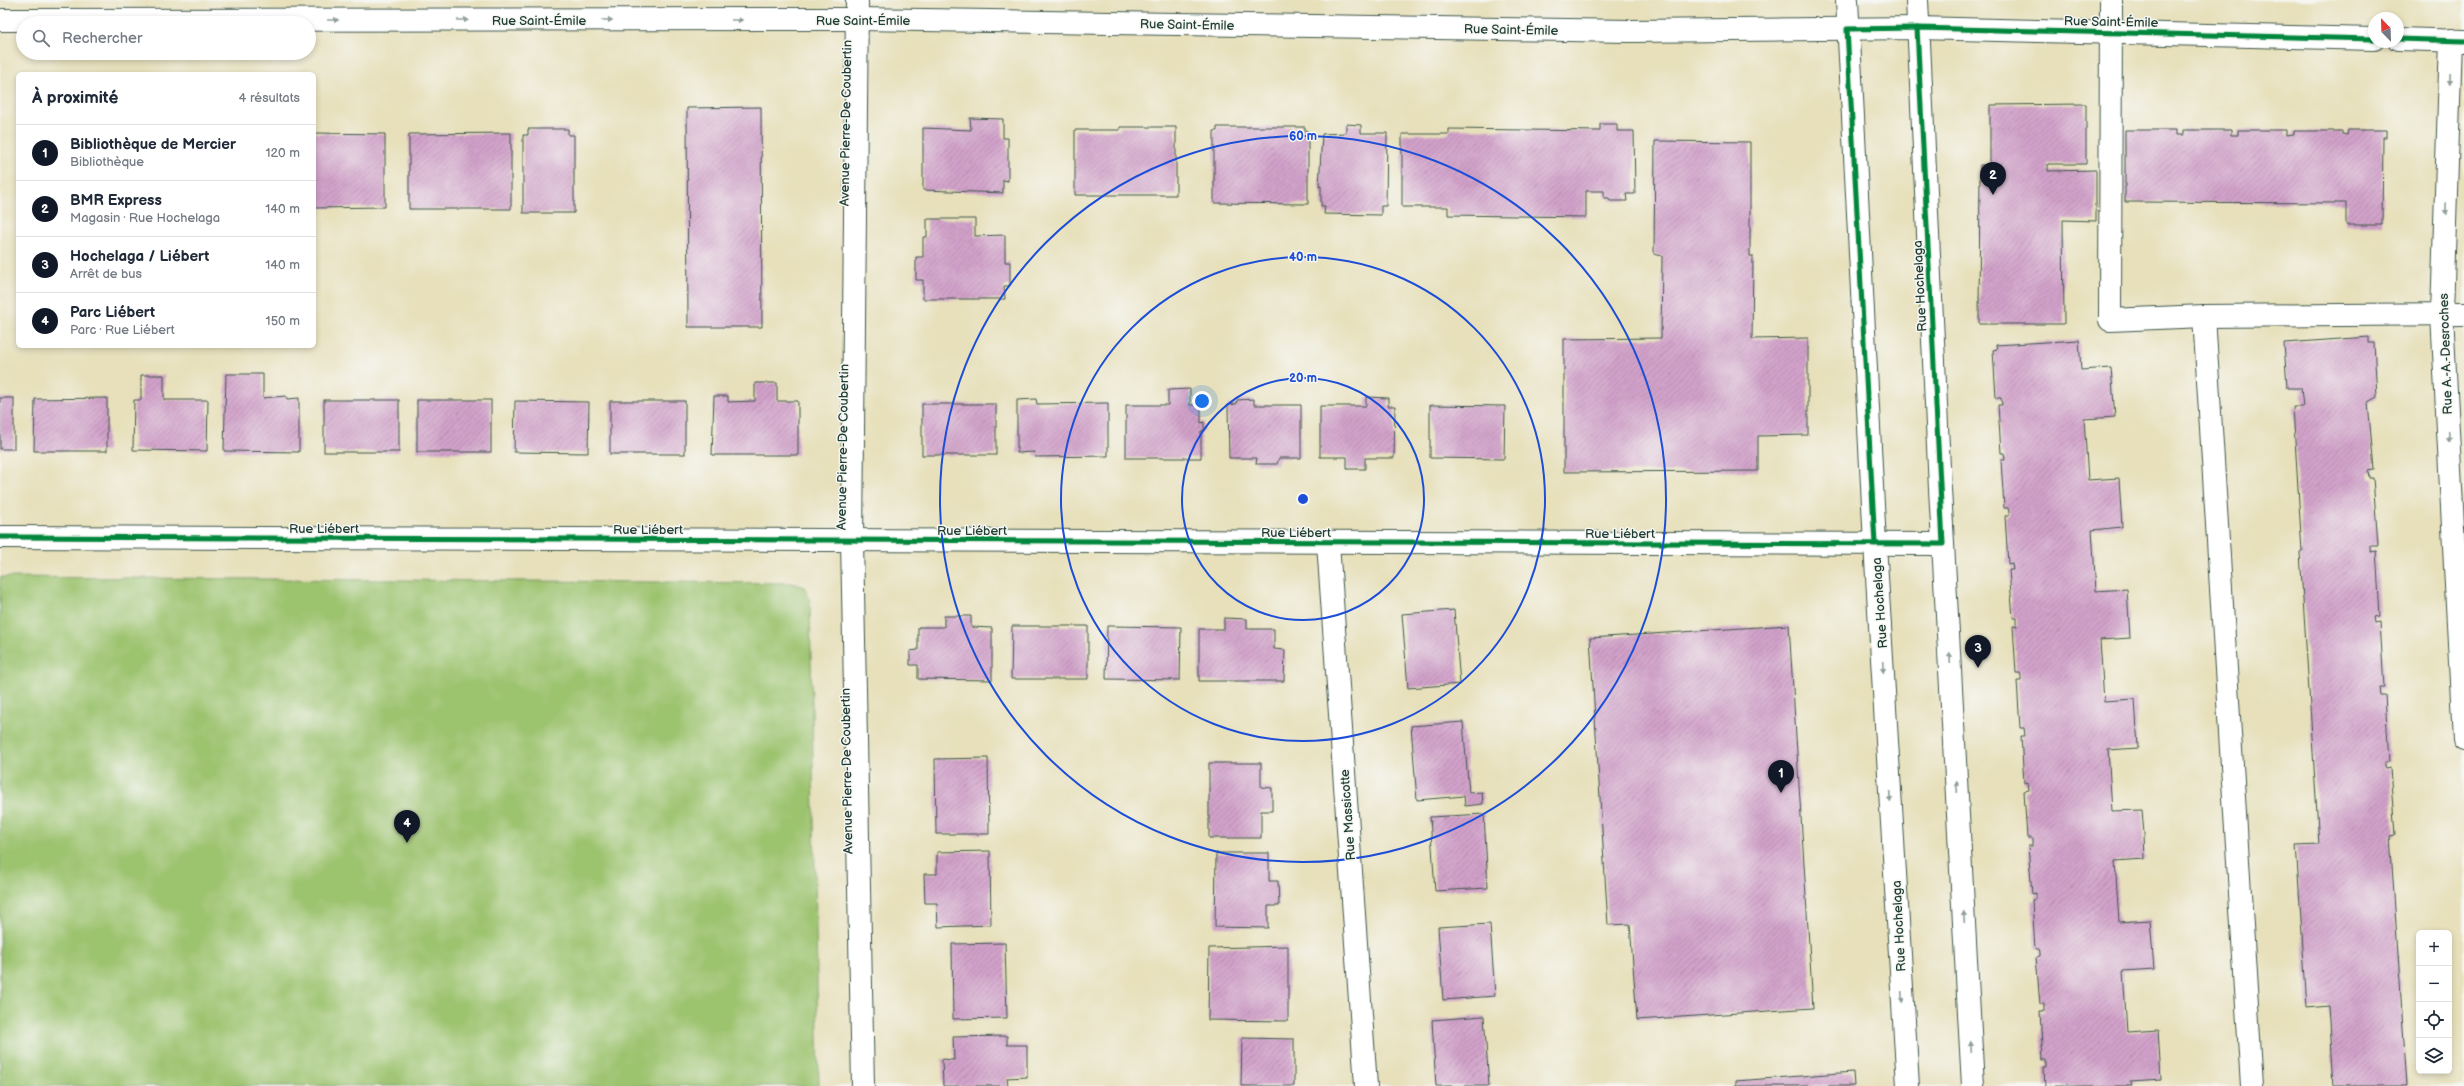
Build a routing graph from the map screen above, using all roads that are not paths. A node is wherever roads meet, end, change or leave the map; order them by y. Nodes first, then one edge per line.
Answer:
1 (1847, 0) edge
2 (1917, 0) edge
3 (2110, 0) edge
4 (857, 10) edge
5 (316, 16) edge
6 (0, 20) edge
7 (16, 20) edge
8 (1917, 28) junction
9 (1847, 29) junction
10 (2110, 32) junction
11 (2368, 39) edge
12 (2404, 39) edge
13 (2458, 40) edge
14 (2442, 314) junction
15 (2464, 314) edge
16 (2204, 316) junction
17 (0, 537) edge
18 (852, 541) junction
19 (1328, 543) junction
20 (1875, 544) junction
21 (1943, 544) junction
22 (2464, 740) edge
23 (863, 1086) edge
24 (1366, 1086) edge
25 (1908, 1086) edge
26 (1973, 1086) edge
27 (2252, 1086) edge

1 - 9 street, Rue Hochelaga
2 - 8 street, Rue Hochelaga
3 - 10 street
5 -> 4 street, Rue Saint-Émile
4 - 9 street, Rue Saint-Émile
4 - 18 street, Avenue Pierre-De Coubertin
6 -> 7 street, Rue Saint-Émile
8 - 9 street, Rue Saint-Émile
8 - 10 street, Rue Saint-Émile
8 - 21 street, Rue Hochelaga
9 - 20 street, Rue Hochelaga
10 - 11 street, Rue Saint-Émile
10 - 16 street
12 - 13 street
13 -> 14 street, Rue A.-A.-Desroches
14 - 15 street
14 - 16 street
14 -> 22 street, Rue A.-A.-Desroches
16 - 27 street
17 - 18 street, Rue Liébert
18 - 19 street, Rue Liébert
18 - 23 street, Avenue Pierre-De Coubertin
19 - 20 street, Rue Liébert
19 - 24 street, Rue Massicotte
20 - 21 street, Rue Liébert
20 -> 25 street, Rue Hochelaga
26 -> 21 street, Rue Hochelaga

